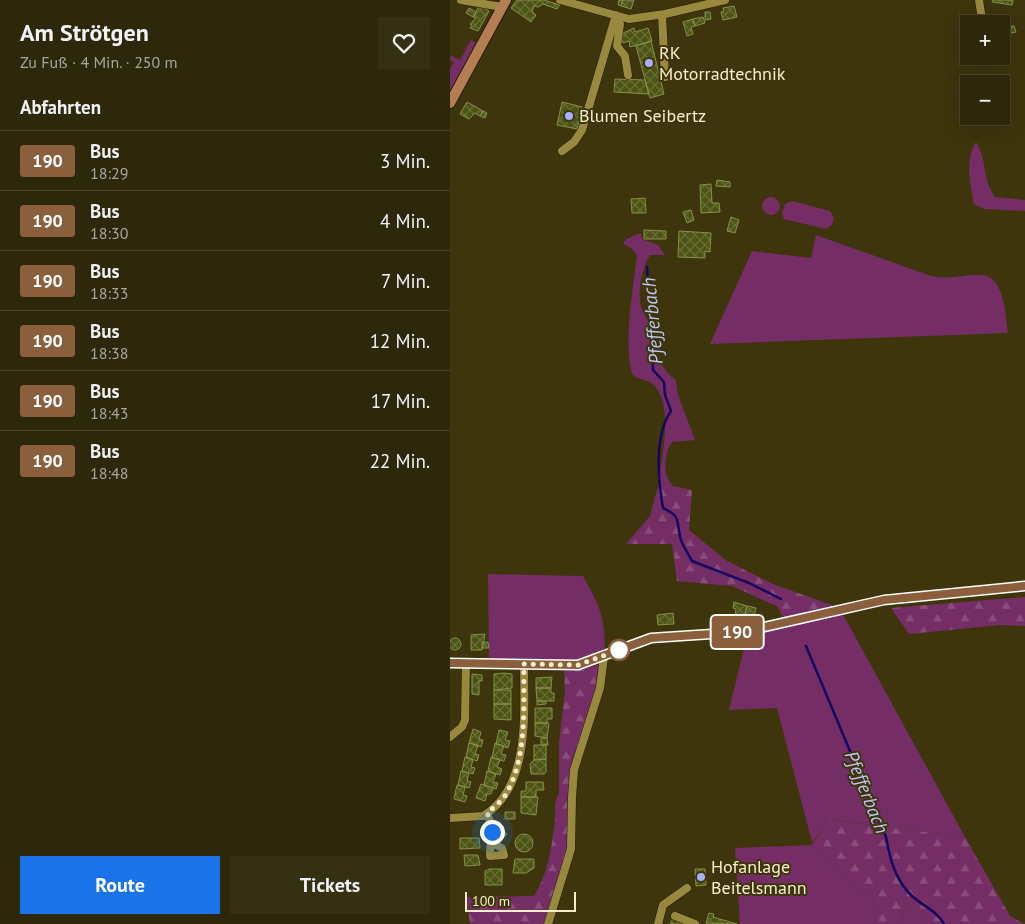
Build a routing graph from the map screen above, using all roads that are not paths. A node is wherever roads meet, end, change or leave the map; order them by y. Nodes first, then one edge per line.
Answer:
1 (461, 0) edge
2 (560, 0) edge
3 (724, 0) edge
4 (979, 0) edge
5 (504, 3) edge
6 (695, 4) edge
7 (982, 13) dead end
8 (616, 15) junction
9 (662, 15) junction
10 (628, 75) dead end
11 (665, 77) dead end
12 (450, 103) edge
13 (562, 151) dead end
14 (1025, 586) edge
15 (604, 657) junction
16 (450, 663) edge
17 (466, 663) junction
18 (524, 664) junction
19 (450, 737) edge
20 (487, 813) junction
21 (450, 818) edge
22 (492, 843) dead end
23 (687, 888) dead end
24 (675, 916) dead end
25 (548, 924) edge
26 (658, 924) edge
27 (695, 924) edge

1 - 5 street
2 - 8 street
3 - 6 street
4 - 7 street
5 - 12 main road
6 - 9 street
8 - 9 street
8 - 10 street
8 - 13 street
9 - 11 street
14 - 15 street
15 - 18 street
15 - 25 street
16 - 17 street
17 - 18 street
17 - 19 street
18 - 20 street
20 - 21 street
20 - 22 street
23 - 26 street
24 - 27 street

